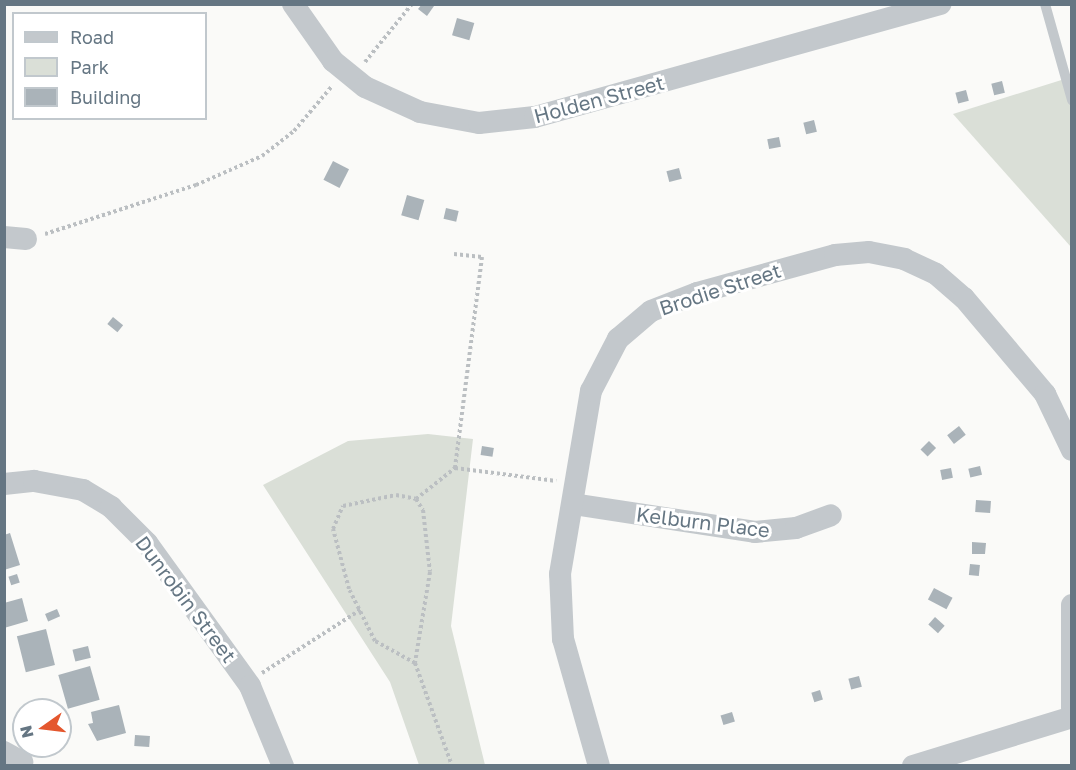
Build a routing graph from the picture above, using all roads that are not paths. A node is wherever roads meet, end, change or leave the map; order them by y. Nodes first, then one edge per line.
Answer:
1 (293, 4) edge
2 (941, 4) edge
3 (1045, 4) edge
4 (1071, 100) edge
5 (1071, 450) edge
6 (4, 484) edge
7 (574, 494) junction
8 (831, 515) dead end
9 (1071, 605) edge
10 (1071, 708) edge
11 (1071, 717) edge
12 (283, 765) edge
13 (599, 765) edge
14 (914, 765) edge

1 - 2 street, Holden Street
3 - 4 lane
5 - 7 street, Brodie Street
6 - 12 street, Dunrobin Street
7 - 8 street, Kelburn Place
7 - 13 street, Brodie Street
9 - 10 street
11 - 14 street

